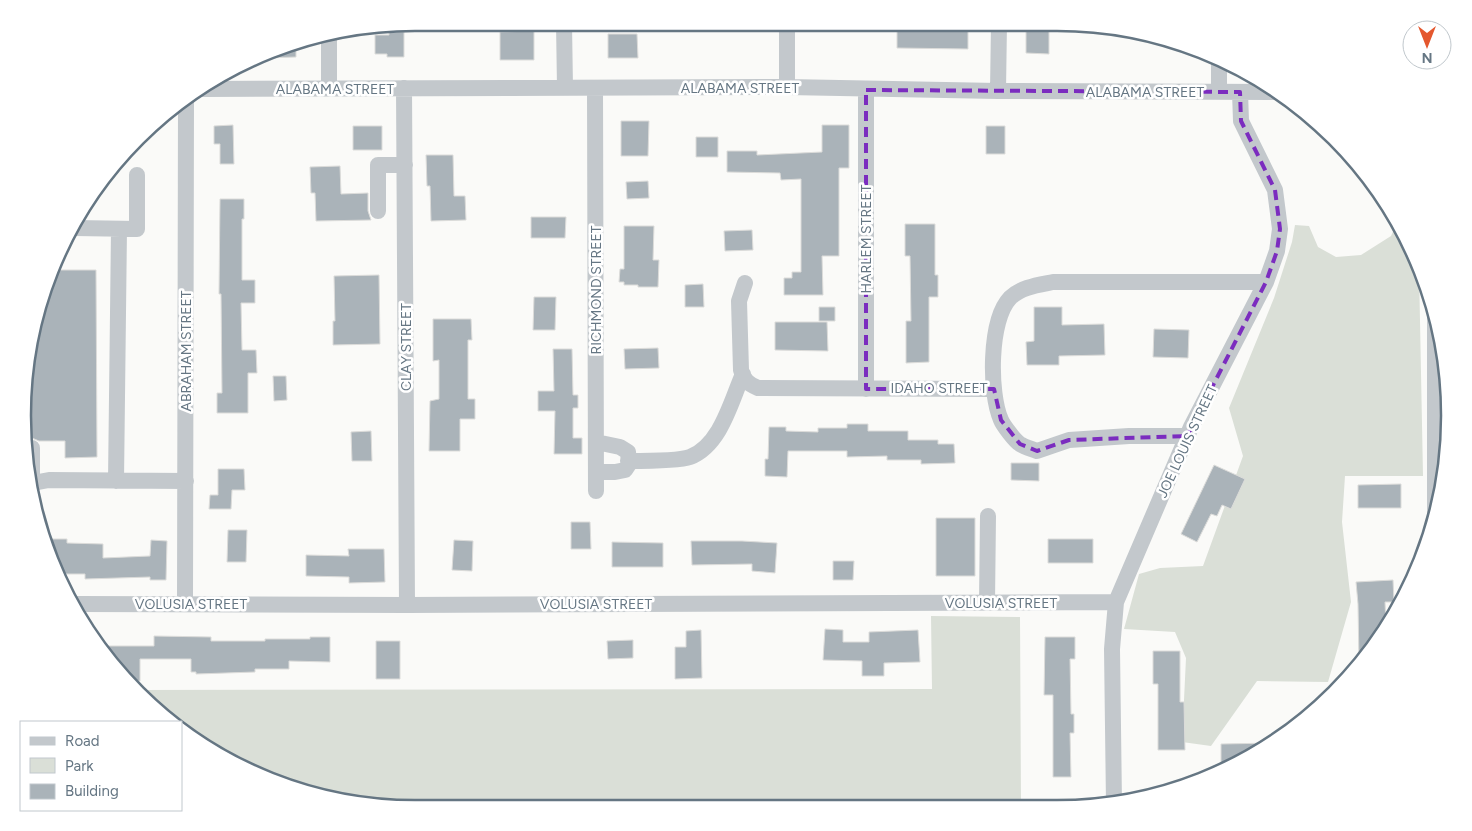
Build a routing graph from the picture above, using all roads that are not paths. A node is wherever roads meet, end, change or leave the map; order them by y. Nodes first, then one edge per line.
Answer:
1 (564, 31) edge
2 (787, 31) edge
3 (999, 31) edge
4 (329, 41) edge
5 (1220, 68) edge
6 (787, 87) junction
7 (404, 88) junction
8 (565, 88) junction
9 (595, 88) junction
10 (329, 89) junction
11 (212, 90) edge
12 (866, 90) junction
13 (998, 91) junction
14 (1219, 92) junction
15 (1240, 92) junction
16 (1264, 92) edge
17 (186, 108) edge
18 (404, 166) junction
19 (137, 175) dead end
20 (378, 211) dead end
21 (80, 228) edge
22 (119, 229) junction
23 (1266, 282) junction
24 (745, 283) dead end
25 (1435, 354) edge
26 (743, 376) junction
27 (866, 389) junction
28 (994, 389) junction
29 (1187, 436) junction
30 (596, 442) junction
31 (628, 461) junction
32 (596, 472) junction
33 (1436, 473) edge
34 (116, 481) junction
35 (186, 481) junction
36 (38, 482) edge
37 (596, 492) dead end
38 (988, 516) dead end
39 (987, 602) junction
40 (1116, 602) junction
41 (81, 604) edge
42 (185, 604) junction
43 (407, 605) junction
44 (1114, 795) edge

1 - 8 street
2 - 6 street
3 - 13 street
4 - 10 street
5 - 14 street
6 - 9 street, ALABAMA STREET
6 - 12 street, ALABAMA STREET
7 - 8 street, ALABAMA STREET
7 - 10 street, ALABAMA STREET
7 - 18 street, CLAY STREET
8 - 9 street, ALABAMA STREET
9 - 30 street, RICHMOND STREET
10 - 11 street, ALABAMA STREET
12 - 13 street, ALABAMA STREET
12 - 27 street, HARLEM STREET
13 - 14 street, ALABAMA STREET
14 - 15 street, ALABAMA STREET
15 - 16 street, ALABAMA STREET
15 - 23 street, JOE LOUIS STREET
17 - 35 street, ABRAHAM STREET
18 - 20 street
18 - 43 street, CLAY STREET
19 - 22 street
21 - 22 street
22 - 34 street
23 - 28 street, IDAHO STREET
23 - 29 street, JOE LOUIS STREET
24 - 26 street
25 - 33 street
26 - 27 street, IDAHO STREET
26 - 31 street
27 - 28 street, IDAHO STREET
28 - 29 street
29 - 40 street, JOE LOUIS STREET
30 - 31 street
30 - 32 street, RICHMOND STREET
31 - 32 street
32 - 37 street, RICHMOND STREET
34 - 35 street
34 - 36 street
35 - 42 street, ABRAHAM STREET
38 - 39 street
39 - 40 street, VOLUSIA STREET
39 - 43 street, VOLUSIA STREET
40 - 44 street, JOE LOUIS STREET
41 - 42 street, VOLUSIA STREET
42 - 43 street, VOLUSIA STREET

